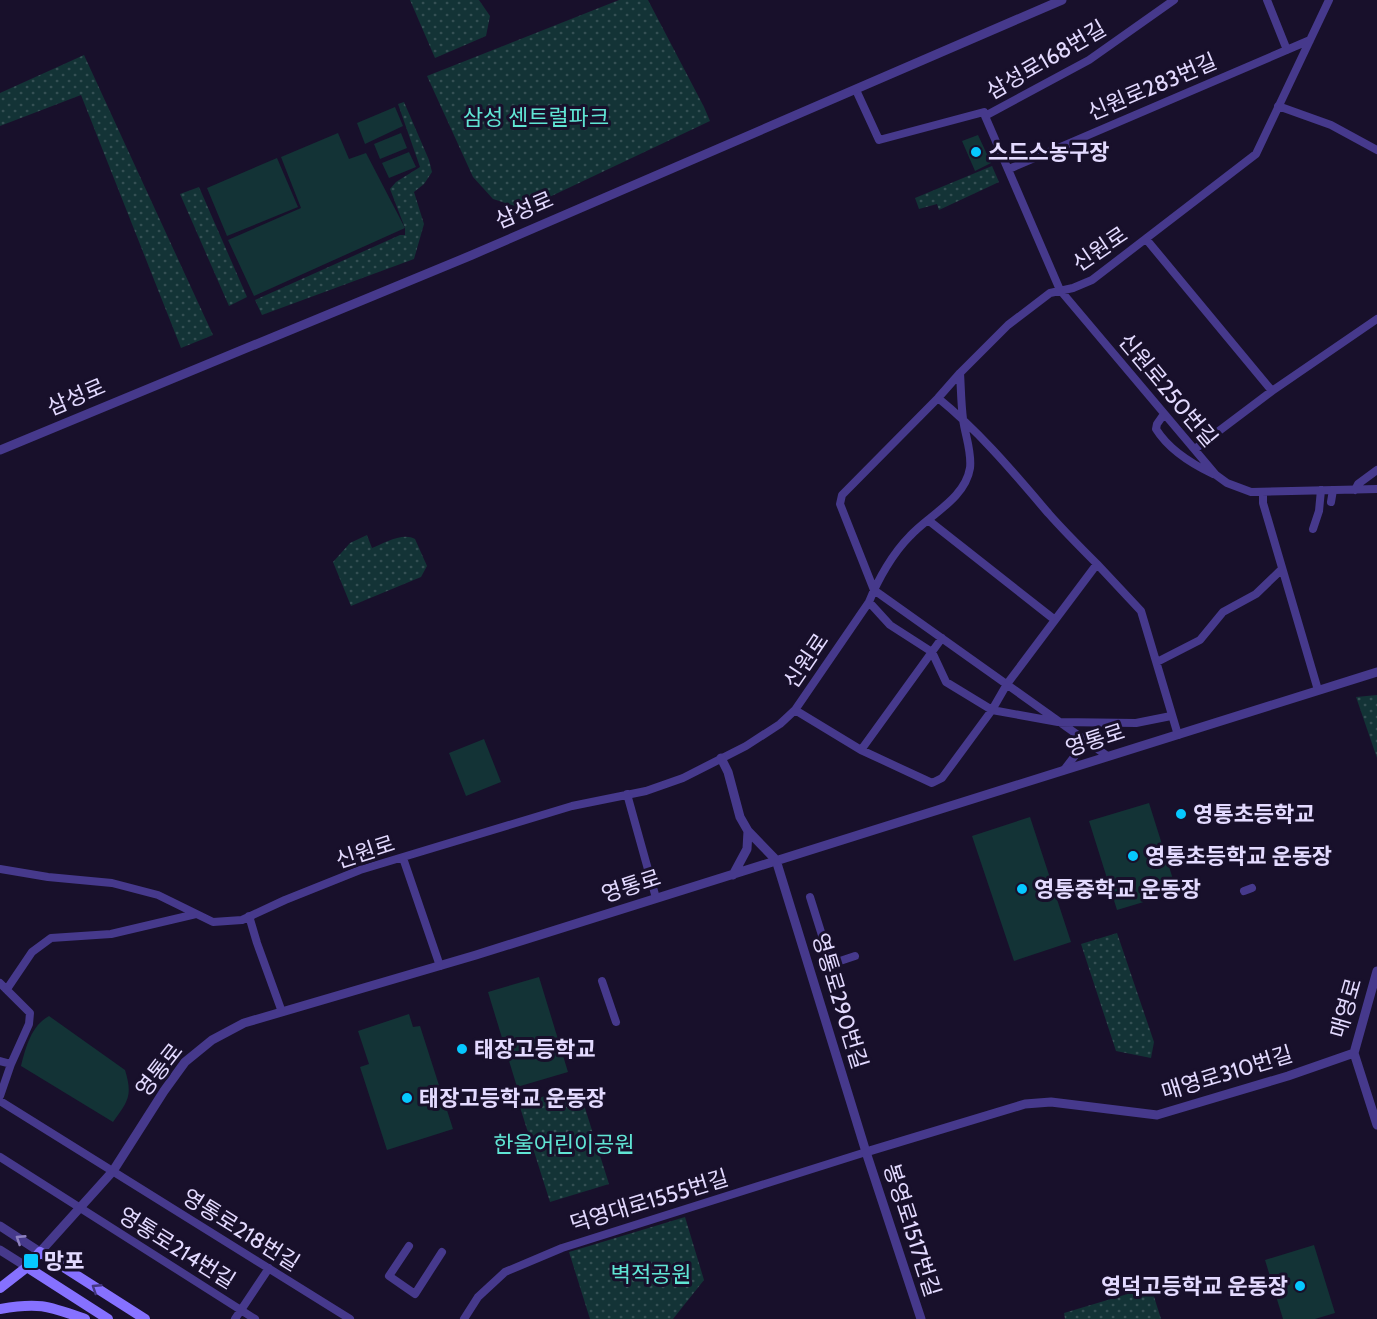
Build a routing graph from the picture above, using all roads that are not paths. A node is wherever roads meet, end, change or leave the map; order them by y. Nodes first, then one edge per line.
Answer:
1 (1062, 0) edge
2 (1174, 0) edge
3 (1267, 0) edge
4 (1329, 0) edge
5 (1310, 40) junction
6 (1287, 50) junction
7 (856, 90) junction
8 (1278, 106) junction
9 (985, 116) junction
10 (1377, 150) edge
11 (1009, 169) junction
12 (1146, 239) junction
13 (1060, 290) junction
14 (1376, 319) edge
15 (960, 373) junction
16 (1272, 391) junction
17 (938, 398) junction
18 (1164, 414) junction
19 (963, 418) junction
20 (1195, 449) junction
21 (0, 450) edge
22 (1377, 470) edge
23 (1216, 475) junction
24 (1377, 489) edge
25 (1321, 490) junction
26 (1333, 490) junction
27 (1355, 490) junction
28 (1263, 492) junction
29 (1331, 502) dead end
30 (928, 520) junction
31 (1313, 529) dead end
32 (1097, 564) junction
33 (1282, 569) junction
34 (874, 590) junction
35 (869, 602) junction
36 (1055, 620) junction
37 (942, 639) junction
38 (932, 652) junction
39 (1157, 662) junction
40 (1377, 672) edge
41 (1007, 684) junction
42 (1318, 690) junction
43 (795, 710) junction
44 (992, 710) junction
45 (1171, 716) junction
46 (1058, 722) junction
47 (1178, 735) junction
48 (1081, 738) junction
49 (861, 750) junction
50 (1106, 755) junction
51 (721, 758) junction
52 (1065, 770) junction
53 (627, 794) junction
54 (748, 831) junction
55 (403, 858) junction
56 (776, 860) junction
57 (0, 869) edge
58 (733, 874) junction
59 (810, 897) dead end
60 (656, 898) junction
61 (196, 914) junction
62 (249, 916) junction
63 (855, 956) dead end
64 (440, 966) junction
65 (1377, 970) edge
66 (602, 981) dead end
67 (3, 986) edge
68 (282, 1012) junction
69 (616, 1022) dead end
70 (1354, 1053) junction
71 (0, 1061) edge
72 (11, 1064) junction
73 (0, 1096) edge
74 (0, 1101) edge
75 (1377, 1125) edge
76 (866, 1152) junction
77 (0, 1157) edge
78 (113, 1171) junction
79 (80, 1208) junction
80 (0, 1226) edge
81 (409, 1246) dead end
82 (0, 1250) edge
83 (40, 1252) junction
84 (442, 1252) dead end
85 (27, 1267) junction
86 (269, 1268) junction
87 (0, 1288) edge
88 (0, 1309) edge
89 (241, 1310) junction
90 (85, 1319) edge
91 (108, 1319) edge
92 (145, 1319) edge
93 (235, 1319) edge
94 (255, 1319) edge
95 (350, 1319) edge
96 (464, 1319) edge
97 (921, 1319) edge

1 - 7 street, 삼성로
2 - 9 street, 삼성로168번길
3 - 6 street
4 - 5 street, 신원로
5 - 6 street, 신원로283번길
5 - 8 street, 신원로
6 - 11 street, 신원로283번길
7 - 9 street, 삼성로168번길
7 - 21 street, 삼성로
8 - 10 street
8 - 12 street, 신원로
9 - 11 street, 신원로250번길
11 - 13 street, 신원로250번길
12 - 13 street, 신원로
12 - 16 street
13 - 15 street, 신원로
13 - 18 street, 신원로250번길
14 - 16 street
15 - 17 street
15 - 19 street, 신원로
16 - 20 street
17 - 19 street
17 - 34 street
18 - 20 street, 신원로250번길
18 - 23 street
19 - 30 street, 신원로
19 - 32 street
20 - 23 street, 신원로250번길
22 - 27 street
23 - 28 street, 신원로250번길
24 - 27 street, 신원로250번길
25 - 26 street, 신원로250번길
25 - 28 street, 신원로250번길
25 - 31 street
26 - 27 street, 신원로250번길
26 - 29 street
28 - 33 street
30 - 34 street, 신원로
30 - 36 street
32 - 36 street
32 - 39 street
33 - 39 street
33 - 42 street
34 - 35 street, 신원로
34 - 37 street
35 - 38 street
35 - 43 street, 신원로
36 - 41 street
37 - 38 street
37 - 41 street
38 - 44 street
38 - 49 street
39 - 45 street
40 - 42 street, 영통로
41 - 44 street
41 - 46 street
42 - 47 street, 영통로
43 - 49 street
43 - 51 street, 신원로
44 - 46 street
44 - 49 street
45 - 46 street
45 - 47 street
46 - 48 street
47 - 50 street, 영통로
48 - 50 street
48 - 52 street
50 - 52 street, 영통로
51 - 53 street, 신원로
51 - 54 street
52 - 56 street, 영통로
53 - 55 street, 신원로
53 - 60 street
54 - 56 street
54 - 58 street
55 - 62 street, 신원로
55 - 64 street
56 - 58 street, 영통로
56 - 76 street, 영통로290번길
57 - 61 street, 신원로
58 - 60 street, 영통로
59 - 63 street
60 - 64 street, 영통로
61 - 62 street, 신원로
61 - 67 street
62 - 68 street
64 - 68 street, 영통로
65 - 70 street, 매영로
66 - 69 street
67 - 72 street
68 - 78 street, 영통로
70 - 75 street, 매영로
70 - 76 street, 매영로310번길
71 - 72 street
72 - 73 street
74 - 78 street, 영통로218번길
76 - 96 street, 덕영대로1555번길
76 - 97 street, 봉영로1517번길
77 - 79 street, 영통로214번길
78 - 79 street, 영통로
78 - 86 street, 영통로218번길
79 - 83 street, 영통로
79 - 89 street, 영통로214번길
83 -> 80 street
81 - 84 street
82 - 85 street
83 - 85 main road, 영통로
92 -> 83 main road
85 - 87 main road, 영통로
85 - 91 main road
86 - 89 street
86 - 95 street, 영통로218번길
88 - 90 main road
89 - 93 street
89 - 94 street, 영통로214번길

